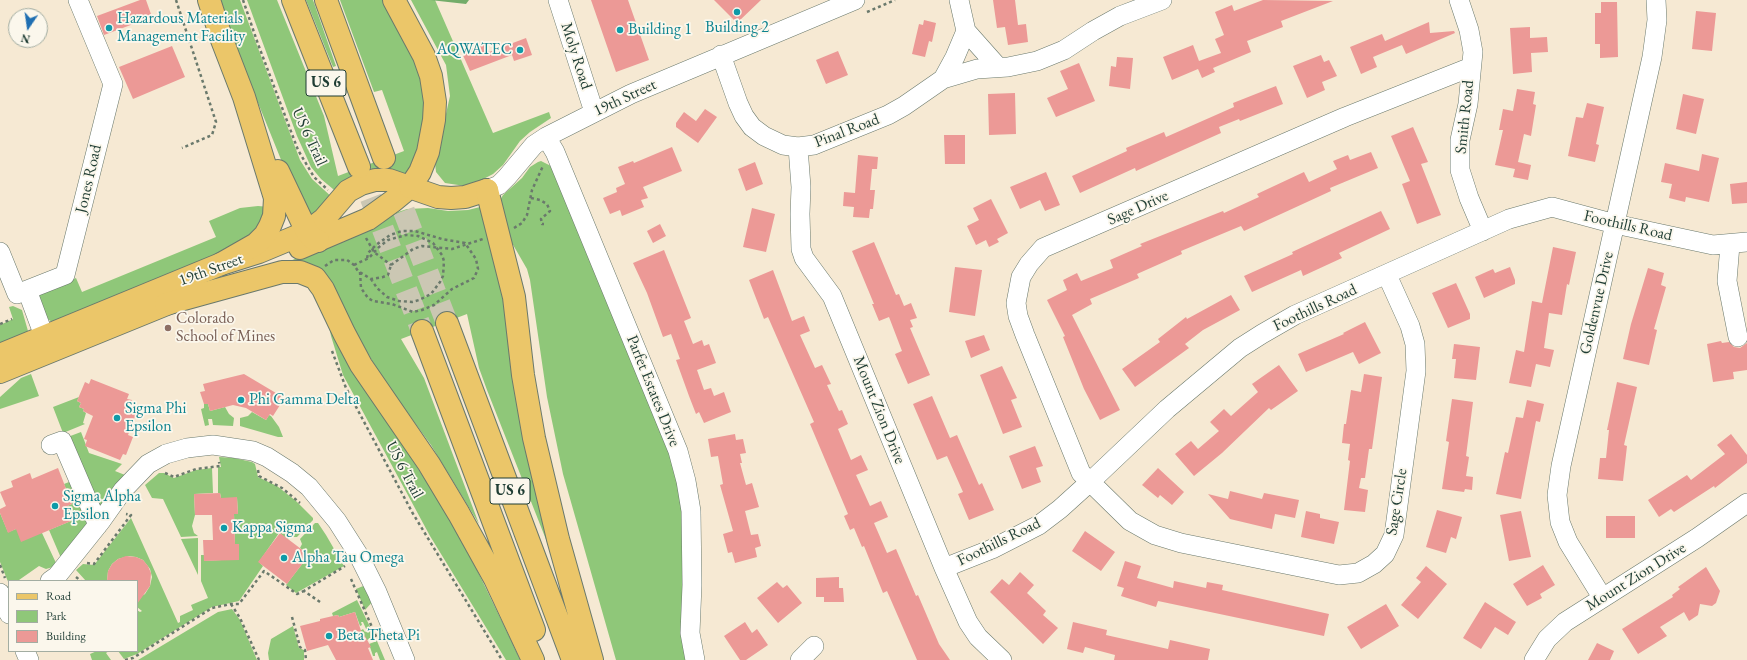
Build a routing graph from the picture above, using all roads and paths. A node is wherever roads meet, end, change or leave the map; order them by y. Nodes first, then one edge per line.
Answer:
1 (78, 0) edge
2 (176, 0) edge
3 (209, 0) edge
4 (243, 0) edge
5 (293, 0) edge
6 (326, 0) edge
7 (394, 0) edge
8 (558, 0) edge
9 (855, 0) edge
10 (959, 0) edge
11 (1162, 0) edge
12 (1459, 0) edge
13 (1656, 0) edge
14 (966, 31) junction
15 (721, 55) junction
16 (998, 67) junction
17 (1471, 67) junction
18 (943, 79) junction
19 (244, 97) junction
20 (594, 112) junction
21 (546, 137) junction
22 (798, 147) junction
23 (182, 148) dead end
24 (384, 158) tunnel mouth
25 (545, 162) dead end
26 (359, 167) tunnel mouth
27 (410, 186) junction
28 (487, 190) junction
29 (531, 198) junction
30 (340, 200) junction
31 (359, 223) junction
32 (544, 224) dead end
33 (1615, 224) junction
34 (509, 231) dead end
35 (1483, 232) junction
36 (312, 236) junction
37 (485, 238) dead end
38 (467, 244) junction
39 (1739, 244) edge
40 (437, 248) junction
41 (373, 250) junction
42 (0, 252) edge
43 (221, 264) junction
44 (354, 265) junction
45 (391, 265) junction
46 (322, 269) dead end
47 (360, 272) junction
48 (1387, 275) junction
49 (371, 279) junction
50 (26, 290) junction
51 (166, 304) junction
52 (12, 319) dead end
53 (446, 323) tunnel mouth
54 (0, 324) edge
55 (422, 331) tunnel mouth
56 (44, 336) junction
57 (1738, 337) dead end
58 (331, 347) dead end
59 (0, 355) edge
60 (0, 372) edge
61 (51, 445) dead end
62 (218, 456) dead end
63 (256, 463) dead end
64 (163, 472) dead end
65 (1091, 481) junction
66 (1747, 503) edge
67 (304, 507) dead end
68 (121, 513) dead end
69 (98, 525) junction
70 (343, 561) dead end
71 (82, 562) dead end
72 (0, 565) edge
73 (345, 566) junction
74 (944, 568) junction
75 (348, 571) dead end
76 (350, 576) dead end
77 (51, 580) edge
78 (304, 591) junction
79 (1602, 597) junction
80 (5, 601) edge
81 (320, 602) dead end
82 (231, 604) junction
83 (292, 618) dead end
84 (380, 646) dead end
85 (814, 646) dead end
86 (125, 660) edge
87 (259, 660) edge
88 (306, 660) edge
89 (405, 660) edge
90 (502, 660) edge
91 (533, 660) edge
92 (545, 660) edge
93 (573, 660) edge
94 (592, 660) edge
95 (695, 660) edge
96 (800, 660) edge
97 (1002, 660) edge
98 (1534, 660) edge

1 - 50 street, Jones Road
2 - 23 path
3 - 19 main road
4 - 30 path, US 6 Trail
5 - 26 main road, US 6
6 - 24 main road, US 6
7 - 27 main road
8 - 20 street, Moly Road
9 - 15 street, 19th Street
10 - 14 street
11 - 16 street, Pinal Road
12 - 17 street, Smith Road
13 - 33 street, Goldenvue Drive
14 - 16 street
14 - 18 street, Pinal Road
15 - 20 street, 19th Street
15 - 22 street, Pinal Road
16 - 18 street, Pinal Road
17 - 35 street, Smith Road
17 - 65 street, Sage Drive
18 - 22 street, Pinal Road
19 - 36 main road
19 - 43 main road
20 - 21 street, 19th Street
21 - 28 street, 19th Street
21 - 95 street, Parfet Estates Drive
22 - 74 street, Mount Zion Drive
25 - 29 path
27 - 28 main road, 19th Street
27 - 30 main road, 19th Street
27 - 31 main road, 19th Street
28 - 94 main road
29 - 32 path
29 - 34 path
30 - 36 main road, 19th Street
31 - 36 main road, 19th Street
31 - 41 path
33 - 35 street, Foothills Road
33 - 39 street, Foothills Road
33 - 79 street, Goldenvue Drive
35 - 48 street, Foothills Road
36 - 43 main road, 19th Street
36 - 51 main road, 19th Street
37 - 38 path
38 - 40 path
38 - 41 path
38 - 47 path
39 - 57 street
40 - 41 path
40 - 45 path
40 - 49 path
41 - 44 path
41 - 45 path
42 - 50 street
43 - 56 main road, 19th Street
44 - 46 path
44 - 47 path
45 - 49 path
47 - 49 path
48 - 65 street, Foothills Road
48 - 65 street, Sage Circle
50 - 56 street
51 - 60 main road, 19th Street
51 - 91 main road
52 - 54 path
53 - 93 main road, US 6
55 - 92 main road, US 6
56 - 59 main road, 19th Street
58 - 90 path, US 6 Trail
61 - 69 street
62 - 64 path
63 - 67 path
65 - 74 street, Foothills Road
66 - 79 street, Mount Zion Drive
68 - 71 path
69 - 77 street
69 - 89 street
70 - 73 path
72 - 80 path
73 - 75 path
73 - 78 path
74 - 97 street, Mount Zion Drive
76 - 84 path
78 - 81 path
78 - 82 path
79 - 98 street, Mount Zion Drive
82 - 86 path
82 - 87 path
83 - 88 path
85 - 96 street

